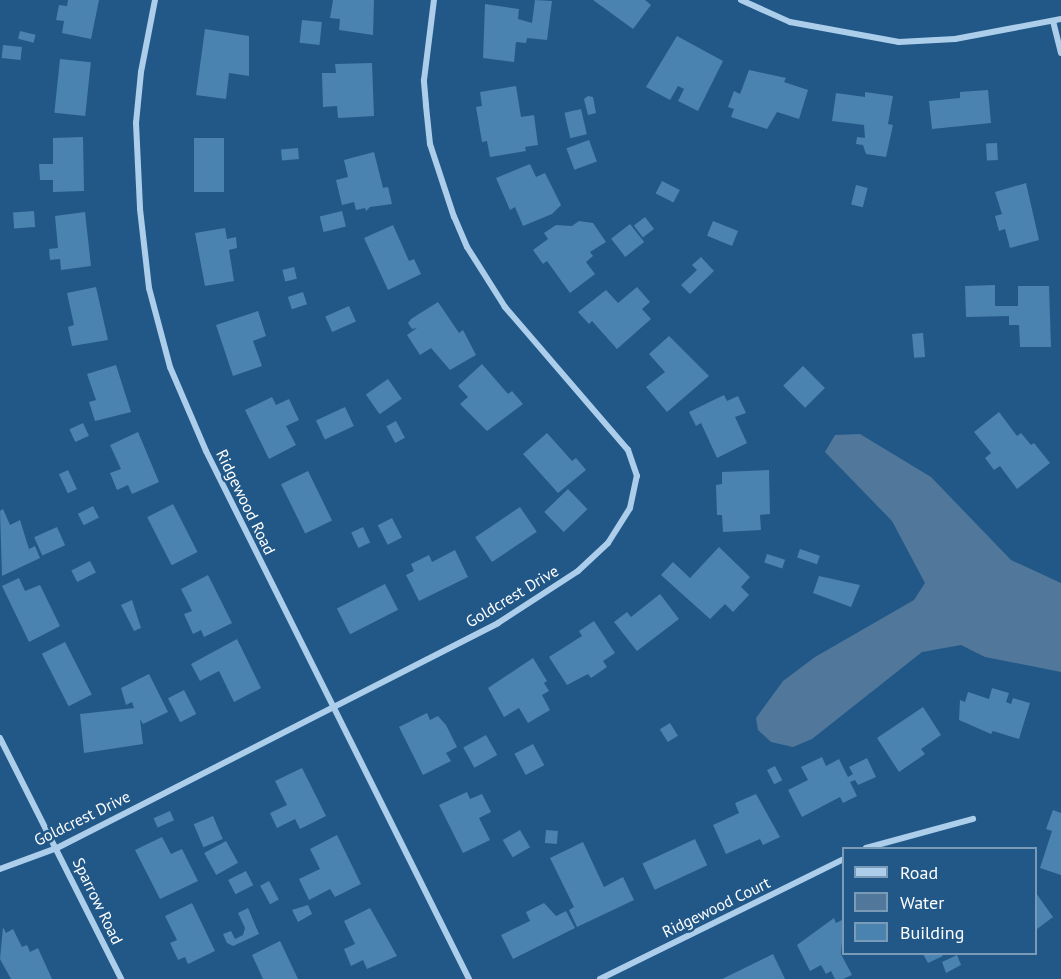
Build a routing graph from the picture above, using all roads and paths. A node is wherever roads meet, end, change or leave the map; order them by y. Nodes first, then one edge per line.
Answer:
1 (155, 0) edge
2 (434, 0) edge
3 (741, 0) edge
4 (1061, 19) edge
5 (1053, 21) junction
6 (1061, 53) edge
7 (331, 705) junction
8 (0, 738) edge
9 (973, 819) dead end
10 (873, 847) edge
11 (57, 848) junction
12 (842, 859) edge
13 (0, 869) edge
14 (121, 979) edge
15 (469, 979) edge
16 (600, 979) edge

1 - 7 street, Ridgewood Road
2 - 7 street, Goldcrest Drive
3 - 5 street
4 - 5 street
5 - 6 street
7 - 11 street, Goldcrest Drive
7 - 15 street, Ridgewood Road
8 - 11 street, Sparrow Road
9 - 10 street
11 - 13 street, Goldcrest Drive
11 - 14 street, Sparrow Road
12 - 16 street, Ridgewood Court

